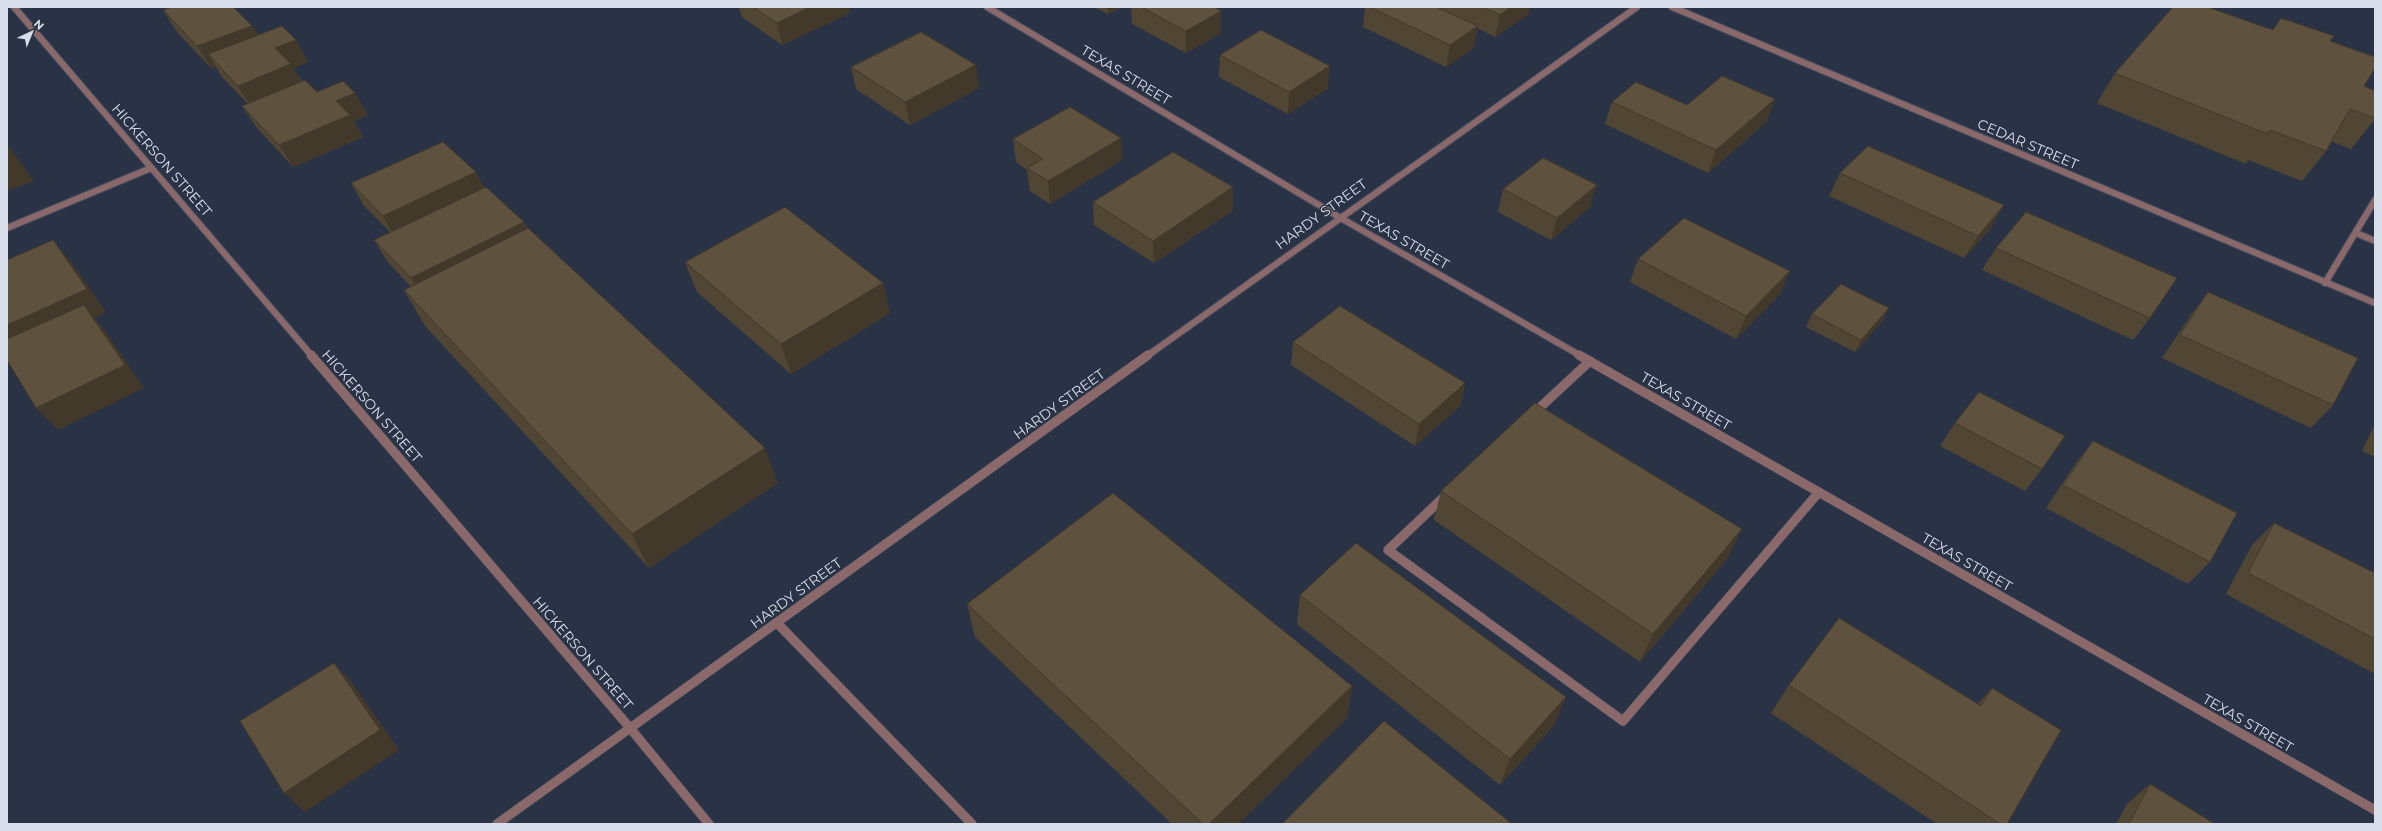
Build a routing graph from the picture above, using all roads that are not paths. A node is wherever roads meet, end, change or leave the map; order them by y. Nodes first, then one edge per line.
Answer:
1 (14, 7) edge
2 (987, 7) edge
3 (1636, 7) edge
4 (1672, 7) edge
5 (151, 168) junction
6 (2375, 200) edge
7 (1339, 217) junction
8 (7, 228) edge
9 (2356, 233) junction
10 (2375, 241) edge
11 (2325, 283) junction
12 (2375, 303) edge
13 (1590, 361) junction
14 (1526, 420) edge
15 (1451, 491) edge
16 (1819, 492) junction
17 (777, 623) junction
18 (630, 728) junction
19 (2375, 810) edge
20 (497, 824) edge
21 (709, 824) edge
22 (972, 824) edge

1 - 5 street, HICKERSON STREET
2 - 7 street, TEXAS STREET
3 - 7 street, HARDY STREET
4 - 11 street, CEDAR STREET
5 - 8 street
5 - 18 street, HICKERSON STREET
6 - 9 street
7 - 13 street, TEXAS STREET
7 - 17 street, HARDY STREET
9 - 10 street
9 - 11 street
11 - 12 street, CEDAR STREET
13 - 14 street
13 - 16 street, TEXAS STREET
15 - 16 street
16 - 19 street, TEXAS STREET
17 - 18 street, HARDY STREET
17 - 22 street
18 - 20 street, HARDY STREET
18 - 21 street, HICKERSON STREET

